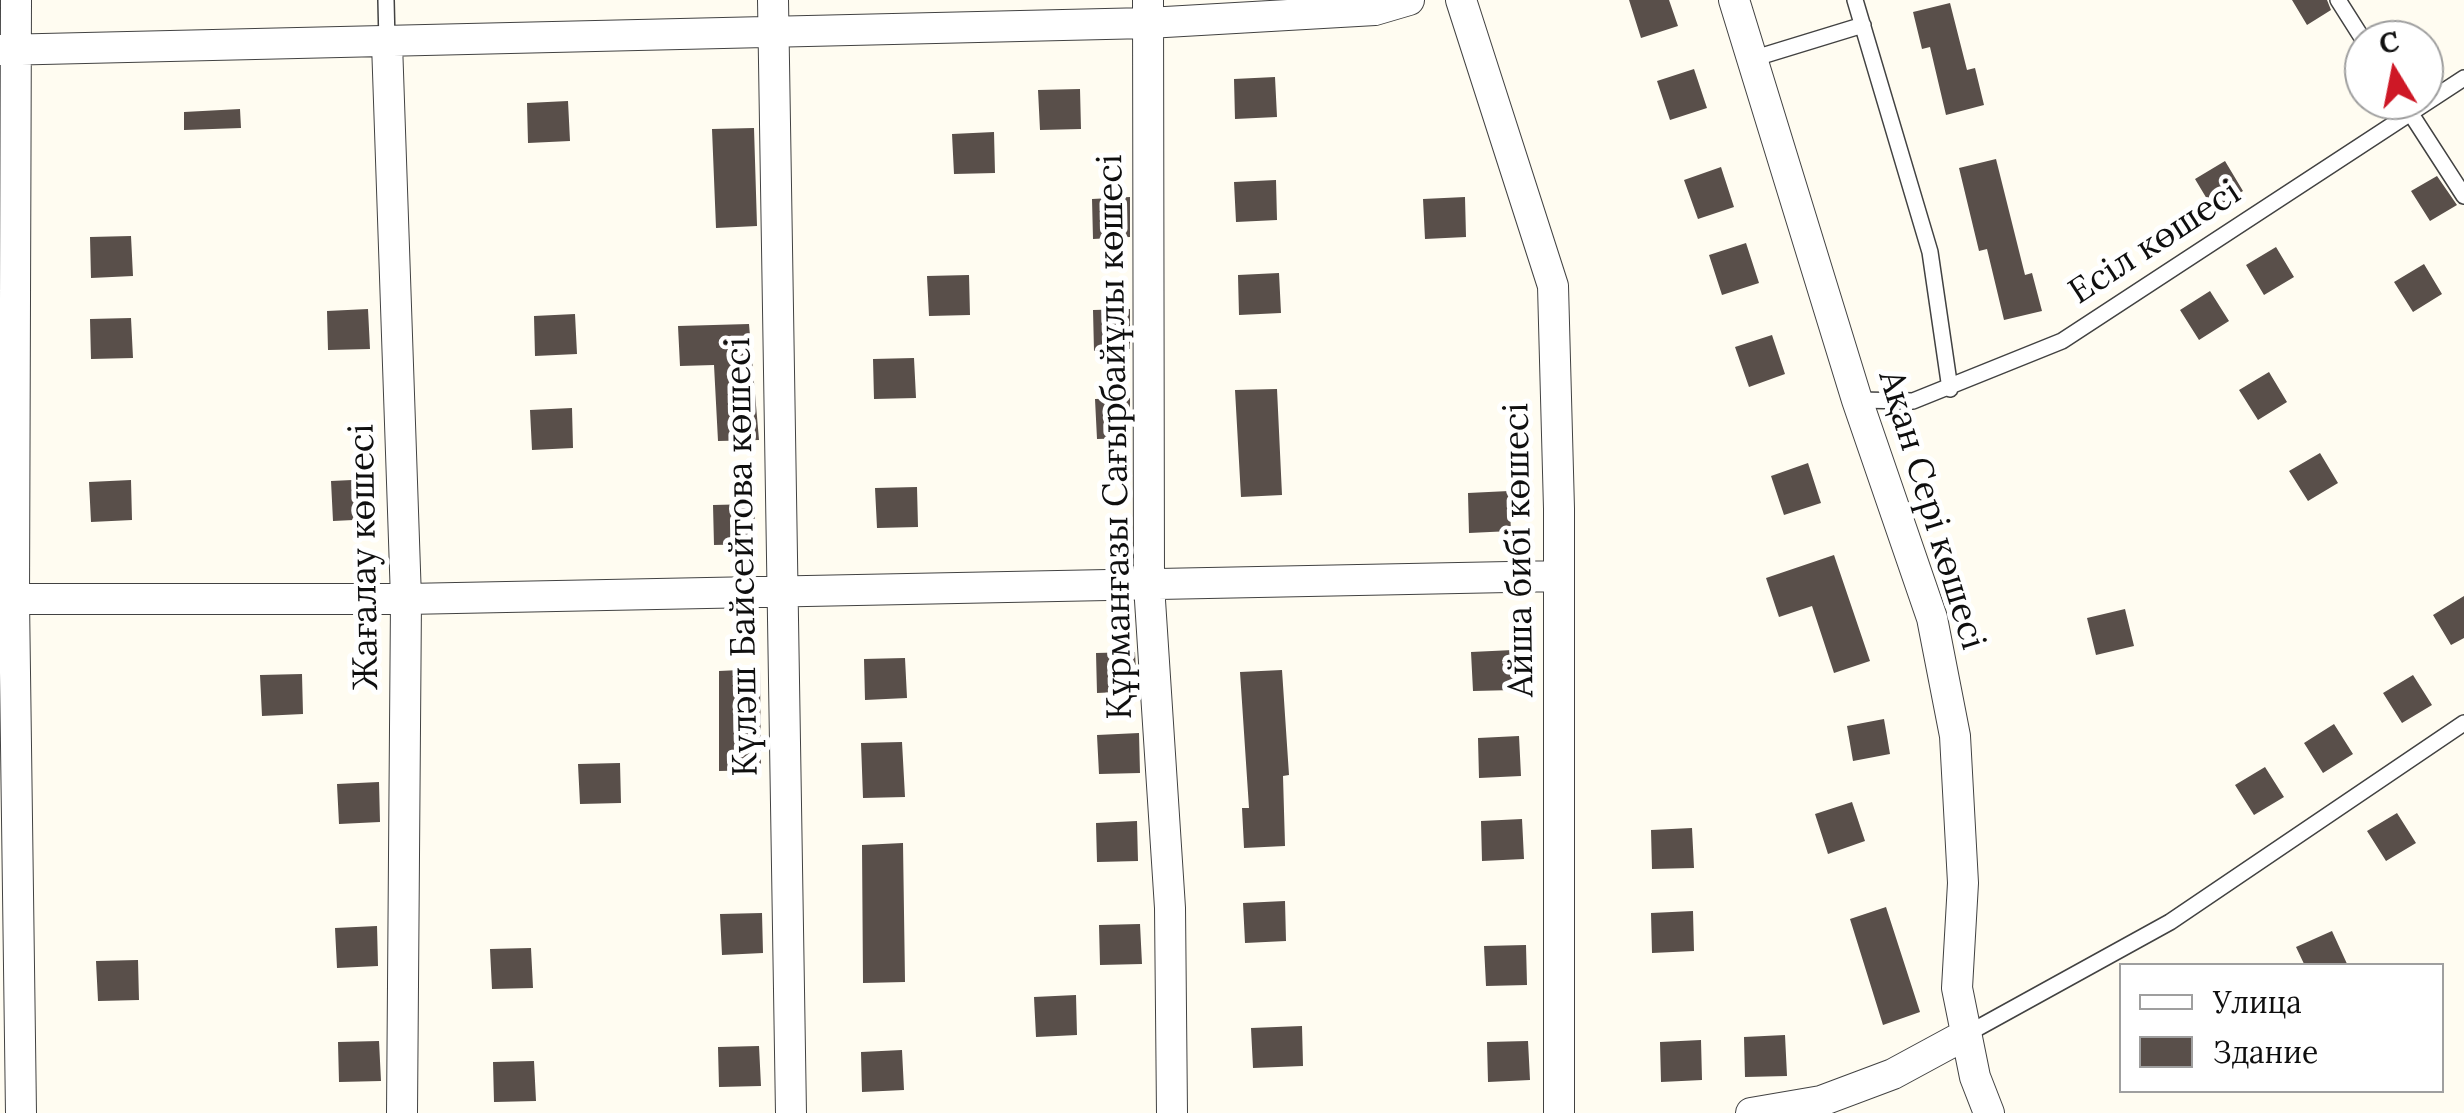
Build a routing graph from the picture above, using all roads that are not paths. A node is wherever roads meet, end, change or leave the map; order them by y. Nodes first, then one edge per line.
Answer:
1 (16, 0) edge
2 (386, 0) edge
3 (773, 0) edge
4 (1409, 0) edge
5 (1461, 0) edge
6 (1734, 0) edge
7 (1855, 0) edge
8 (1148, 11) edge
9 (1862, 26) junction
10 (773, 32) junction
11 (387, 43) junction
12 (9, 50) edge
13 (1752, 59) junction
14 (2386, 120) edge
15 (2415, 120) edge
16 (2464, 196) edge
17 (1950, 388) junction
18 (1857, 400) junction
19 (1558, 576) junction
20 (1149, 585) junction
21 (781, 593) junction
22 (7, 599) edge
23 (406, 599) junction
24 (2464, 722) edge
25 (1966, 1035) junction
26 (21, 1113) edge
27 (402, 1113) edge
28 (790, 1113) edge
29 (1172, 1113) edge
30 (1559, 1113) edge
31 (1751, 1113) edge
32 (1989, 1113) edge

1 - 12 street
2 - 11 lane, Жағалау көшесі
3 - 10 street, Күләш Байсейтова көшесі
4 - 8 street
5 - 19 street, Айша бибі көшесі
6 - 13 street, Ақан Сері көшесі
7 - 9 lane
8 - 10 street
8 - 20 street, Құрманғазы Сағырбайұлы көшесі
9 - 13 lane
9 - 17 lane
10 - 11 street
10 - 21 street, Күләш Байсейтова көшесі
11 - 12 street
11 - 23 street, Жағалау көшесі
12 - 22 street
13 - 18 street, Ақан Сері көшесі
14 - 17 lane, Есіл көшесі
15 - 16 lane
17 - 18 lane, Есіл көшесі
18 - 25 street, Ақан Сері көшесі
19 - 20 street
19 - 30 street, Айша бибі көшесі
20 - 21 street
20 - 29 street, Құрманғазы Сағырбайұлы көшесі
21 - 23 street
21 - 28 street, Күләш Байсейтова көшесі
22 - 23 street
22 - 26 street
23 - 27 street, Жағалау көшесі
24 - 25 lane
25 - 31 street
25 - 32 street, Ақан Сері көшесі

